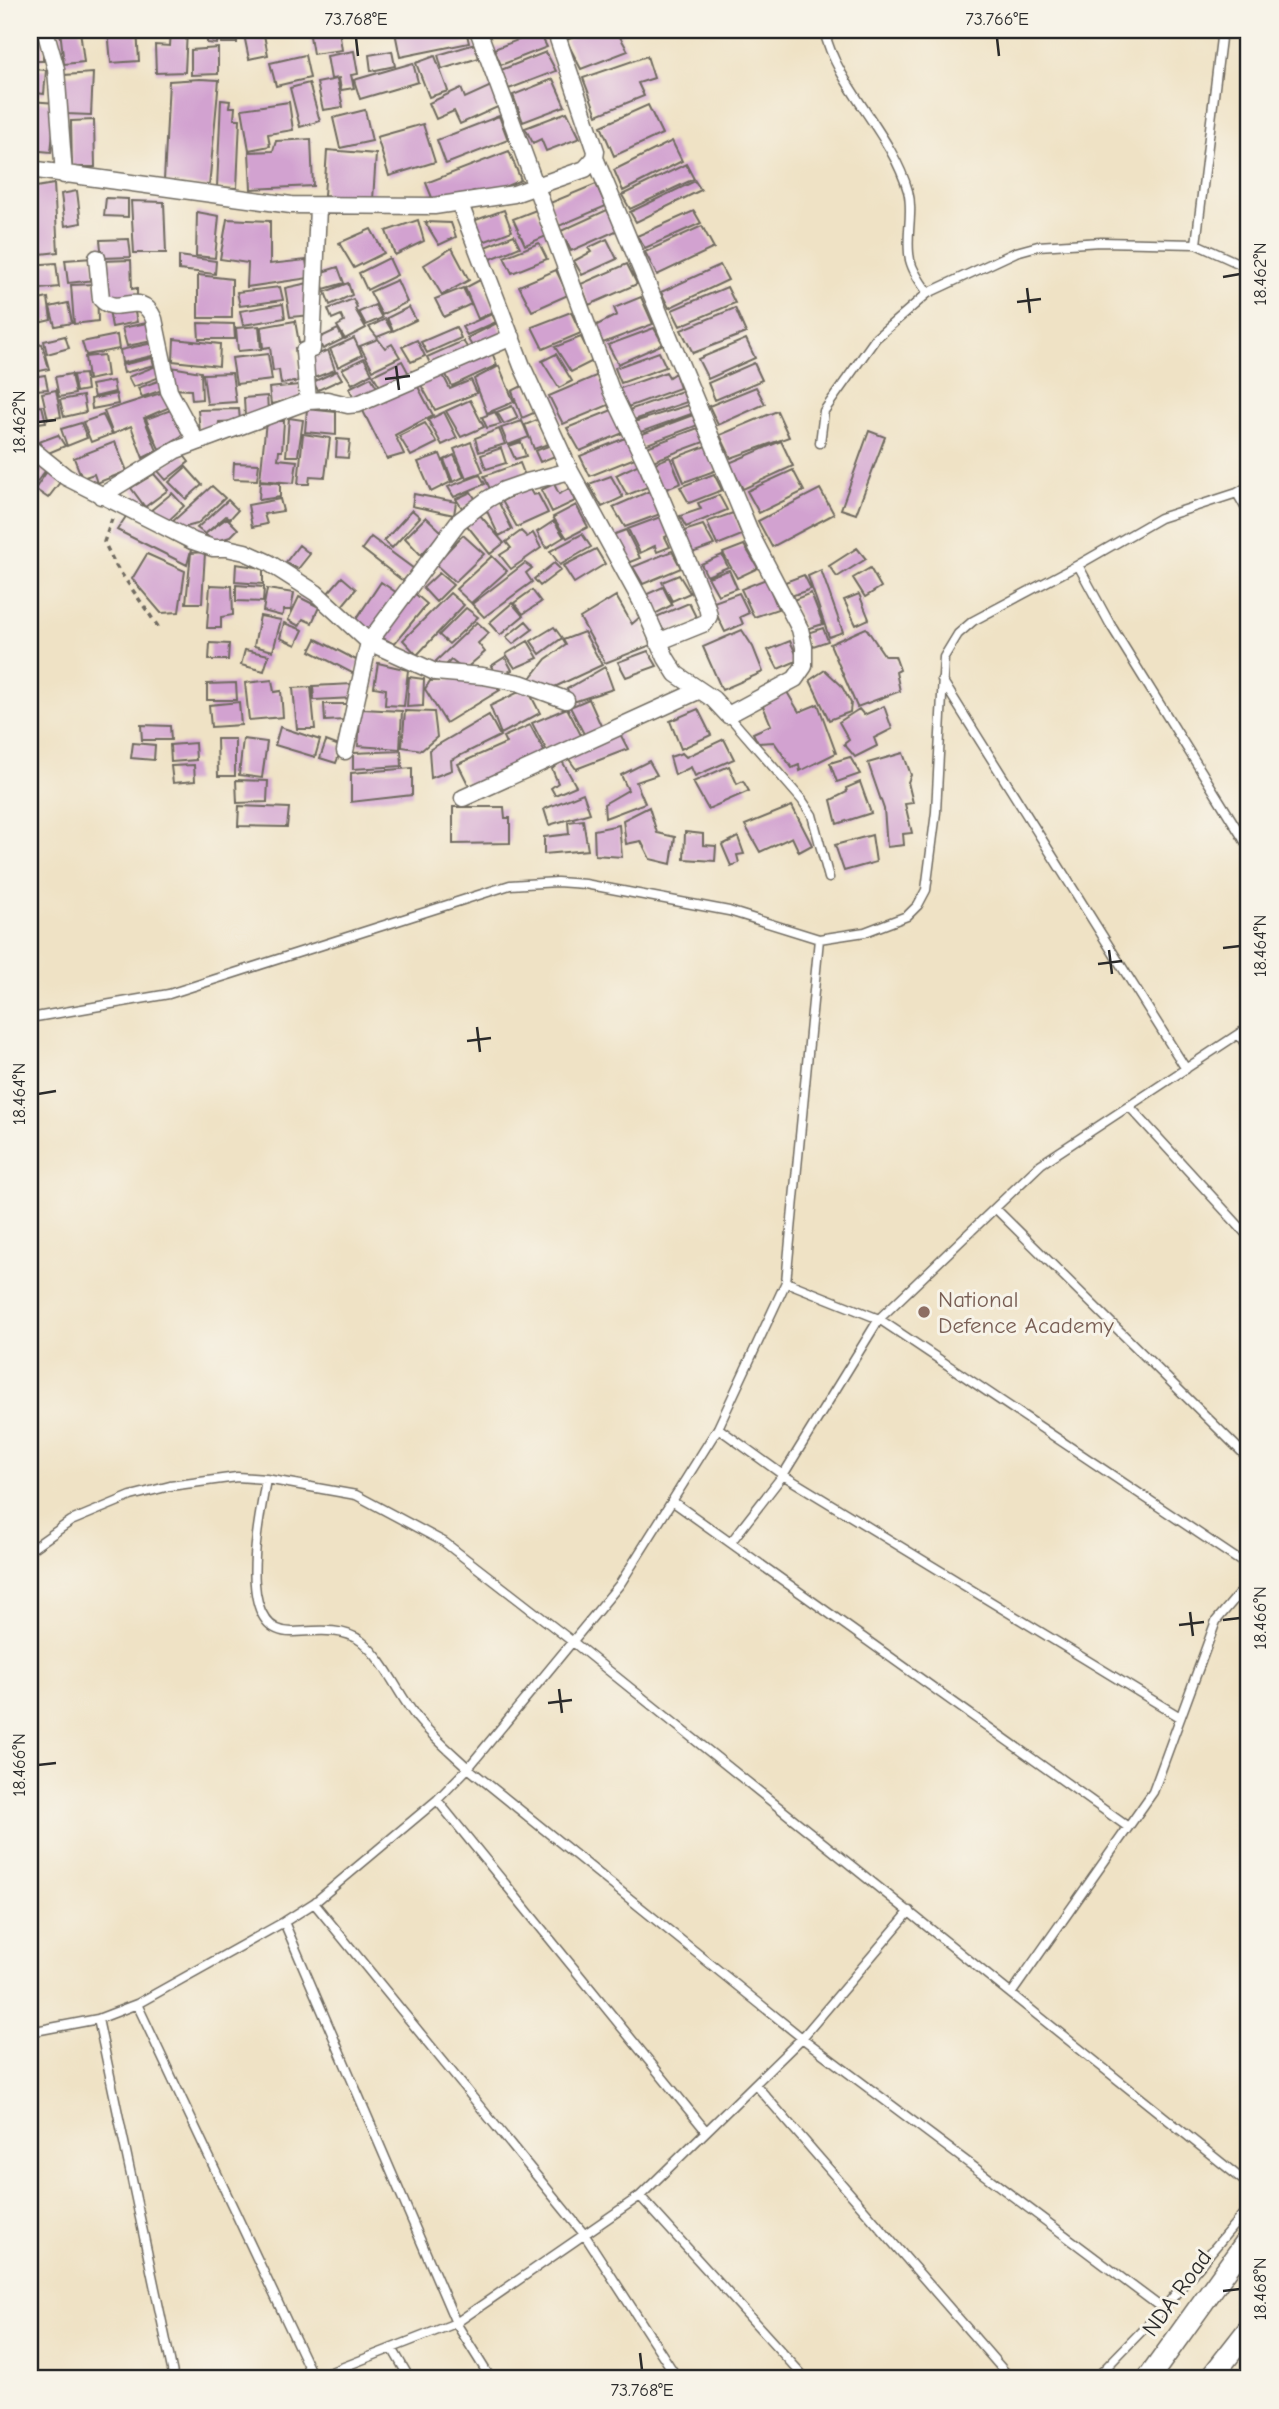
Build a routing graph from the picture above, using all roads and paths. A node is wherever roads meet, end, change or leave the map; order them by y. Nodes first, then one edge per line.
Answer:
1 (46, 30) edge
2 (478, 30) edge
3 (555, 30) edge
4 (824, 30) edge
5 (1231, 30) edge
6 (1222, 32) edge
7 (595, 158) junction
8 (30, 169) edge
9 (64, 175) junction
10 (536, 187) junction
11 (460, 204) junction
12 (318, 207) junction
13 (1196, 244) junction
14 (97, 258) dead end
15 (1249, 268) edge
16 (928, 293) junction
17 (512, 337) junction
18 (307, 401) junction
19 (196, 441) junction
20 (820, 443) dead end
21 (30, 448) edge
22 (570, 471) junction
23 (1249, 486) edge
24 (1237, 493) junction
25 (102, 495) junction
26 (120, 505) junction
27 (1249, 514) edge
28 (1078, 565) junction
29 (159, 628) dead end
30 (369, 642) junction
31 (658, 642) junction
32 (942, 679) junction
33 (698, 691) junction
34 (566, 701) dead end
35 (728, 715) junction
36 (345, 751) dead end
37 (463, 798) dead end
38 (1249, 848) edge
39 (828, 878) dead end
40 (819, 939) junction
41 (30, 1017) edge
42 (1249, 1027) edge
43 (1239, 1034) junction
44 (1249, 1051) edge
45 (1186, 1069) junction
46 (1129, 1106) junction
47 (995, 1208) junction
48 (1249, 1237) edge
49 (786, 1282) junction
50 (879, 1319) junction
51 (718, 1428) junction
52 (1249, 1459) edge
53 (783, 1475) junction
54 (266, 1479) junction
55 (672, 1501) junction
56 (731, 1542) junction
57 (30, 1550) edge
58 (1249, 1567) edge
59 (1249, 1581) edge
60 (573, 1643) junction
61 (1181, 1717) junction
62 (468, 1768) junction
63 (437, 1800) junction
64 (1128, 1827) junction
65 (314, 1903) junction
66 (909, 1912) junction
67 (284, 1922) junction
68 (1011, 1994) junction
69 (137, 2004) junction
70 (98, 2019) junction
71 (30, 2032) edge
72 (802, 2038) junction
73 (757, 2085) junction
74 (706, 2131) junction
75 (1249, 2185) edge
76 (640, 2196) junction
77 (1249, 2207) edge
78 (584, 2234) junction
79 (1249, 2238) edge
80 (1163, 2309) junction
81 (456, 2323) junction
82 (1249, 2329) edge
83 (392, 2348) junction
84 (174, 2379) edge
85 (313, 2379) edge
86 (410, 2379) edge
87 (491, 2379) edge
88 (678, 2379) edge
89 (806, 2379) edge
90 (1011, 2379) edge
91 (1095, 2379) edge
92 (1148, 2379) edge
93 (1210, 2379) edge

1 - 9 street
2 - 10 street
3 - 7 street
4 - 16 lane
5 - 6 lane
6 - 13 lane
7 - 10 street
7 - 35 street
8 - 9 street
9 - 12 street
10 - 11 street
10 - 31 street
11 - 12 street
11 - 17 street
12 - 18 street
13 - 15 lane
13 - 16 lane
14 - 19 street
16 - 20 lane
17 - 18 street
17 - 22 street
18 - 19 street
19 - 25 street
21 - 25 street
22 - 30 street
22 - 31 street
23 - 24 lane
24 - 27 lane
24 - 28 lane
25 - 26 street
26 - 29 path
26 - 30 street
28 - 32 lane
28 - 38 lane
30 - 34 street
30 - 36 street
31 - 33 street
32 - 40 lane
32 - 45 lane
33 - 35 street
33 - 37 street
35 - 39 lane
40 - 41 lane
40 - 49 lane
42 - 43 lane
43 - 44 lane
43 - 45 lane
45 - 46 lane
46 - 47 lane
46 - 48 lane
47 - 50 lane
47 - 52 lane
49 - 50 lane
49 - 51 lane
50 - 53 lane
50 - 58 lane
51 - 53 lane
51 - 55 lane
53 - 56 lane
53 - 61 lane
54 - 57 lane
54 - 60 lane
54 - 62 lane
55 - 56 lane
55 - 60 lane
56 - 64 lane
59 - 61 lane
60 - 62 lane
60 - 66 lane
61 - 64 lane
62 - 63 lane
62 - 72 lane
63 - 65 lane
63 - 74 lane
64 - 68 lane
65 - 67 lane
65 - 78 lane
66 - 68 lane
66 - 72 lane
67 - 69 lane
67 - 81 lane
68 - 75 lane
69 - 70 lane
69 - 85 lane
70 - 71 lane
70 - 84 lane
72 - 73 lane
72 - 80 lane
73 - 74 lane
73 - 90 lane
74 - 76 lane
76 - 78 lane
76 - 89 lane
77 - 80 lane
78 - 81 lane
78 - 88 lane
79 - 92 street, NDA Road
80 - 91 lane
81 - 83 lane
81 - 87 lane
82 - 93 street
83 - 85 lane
83 - 86 lane

